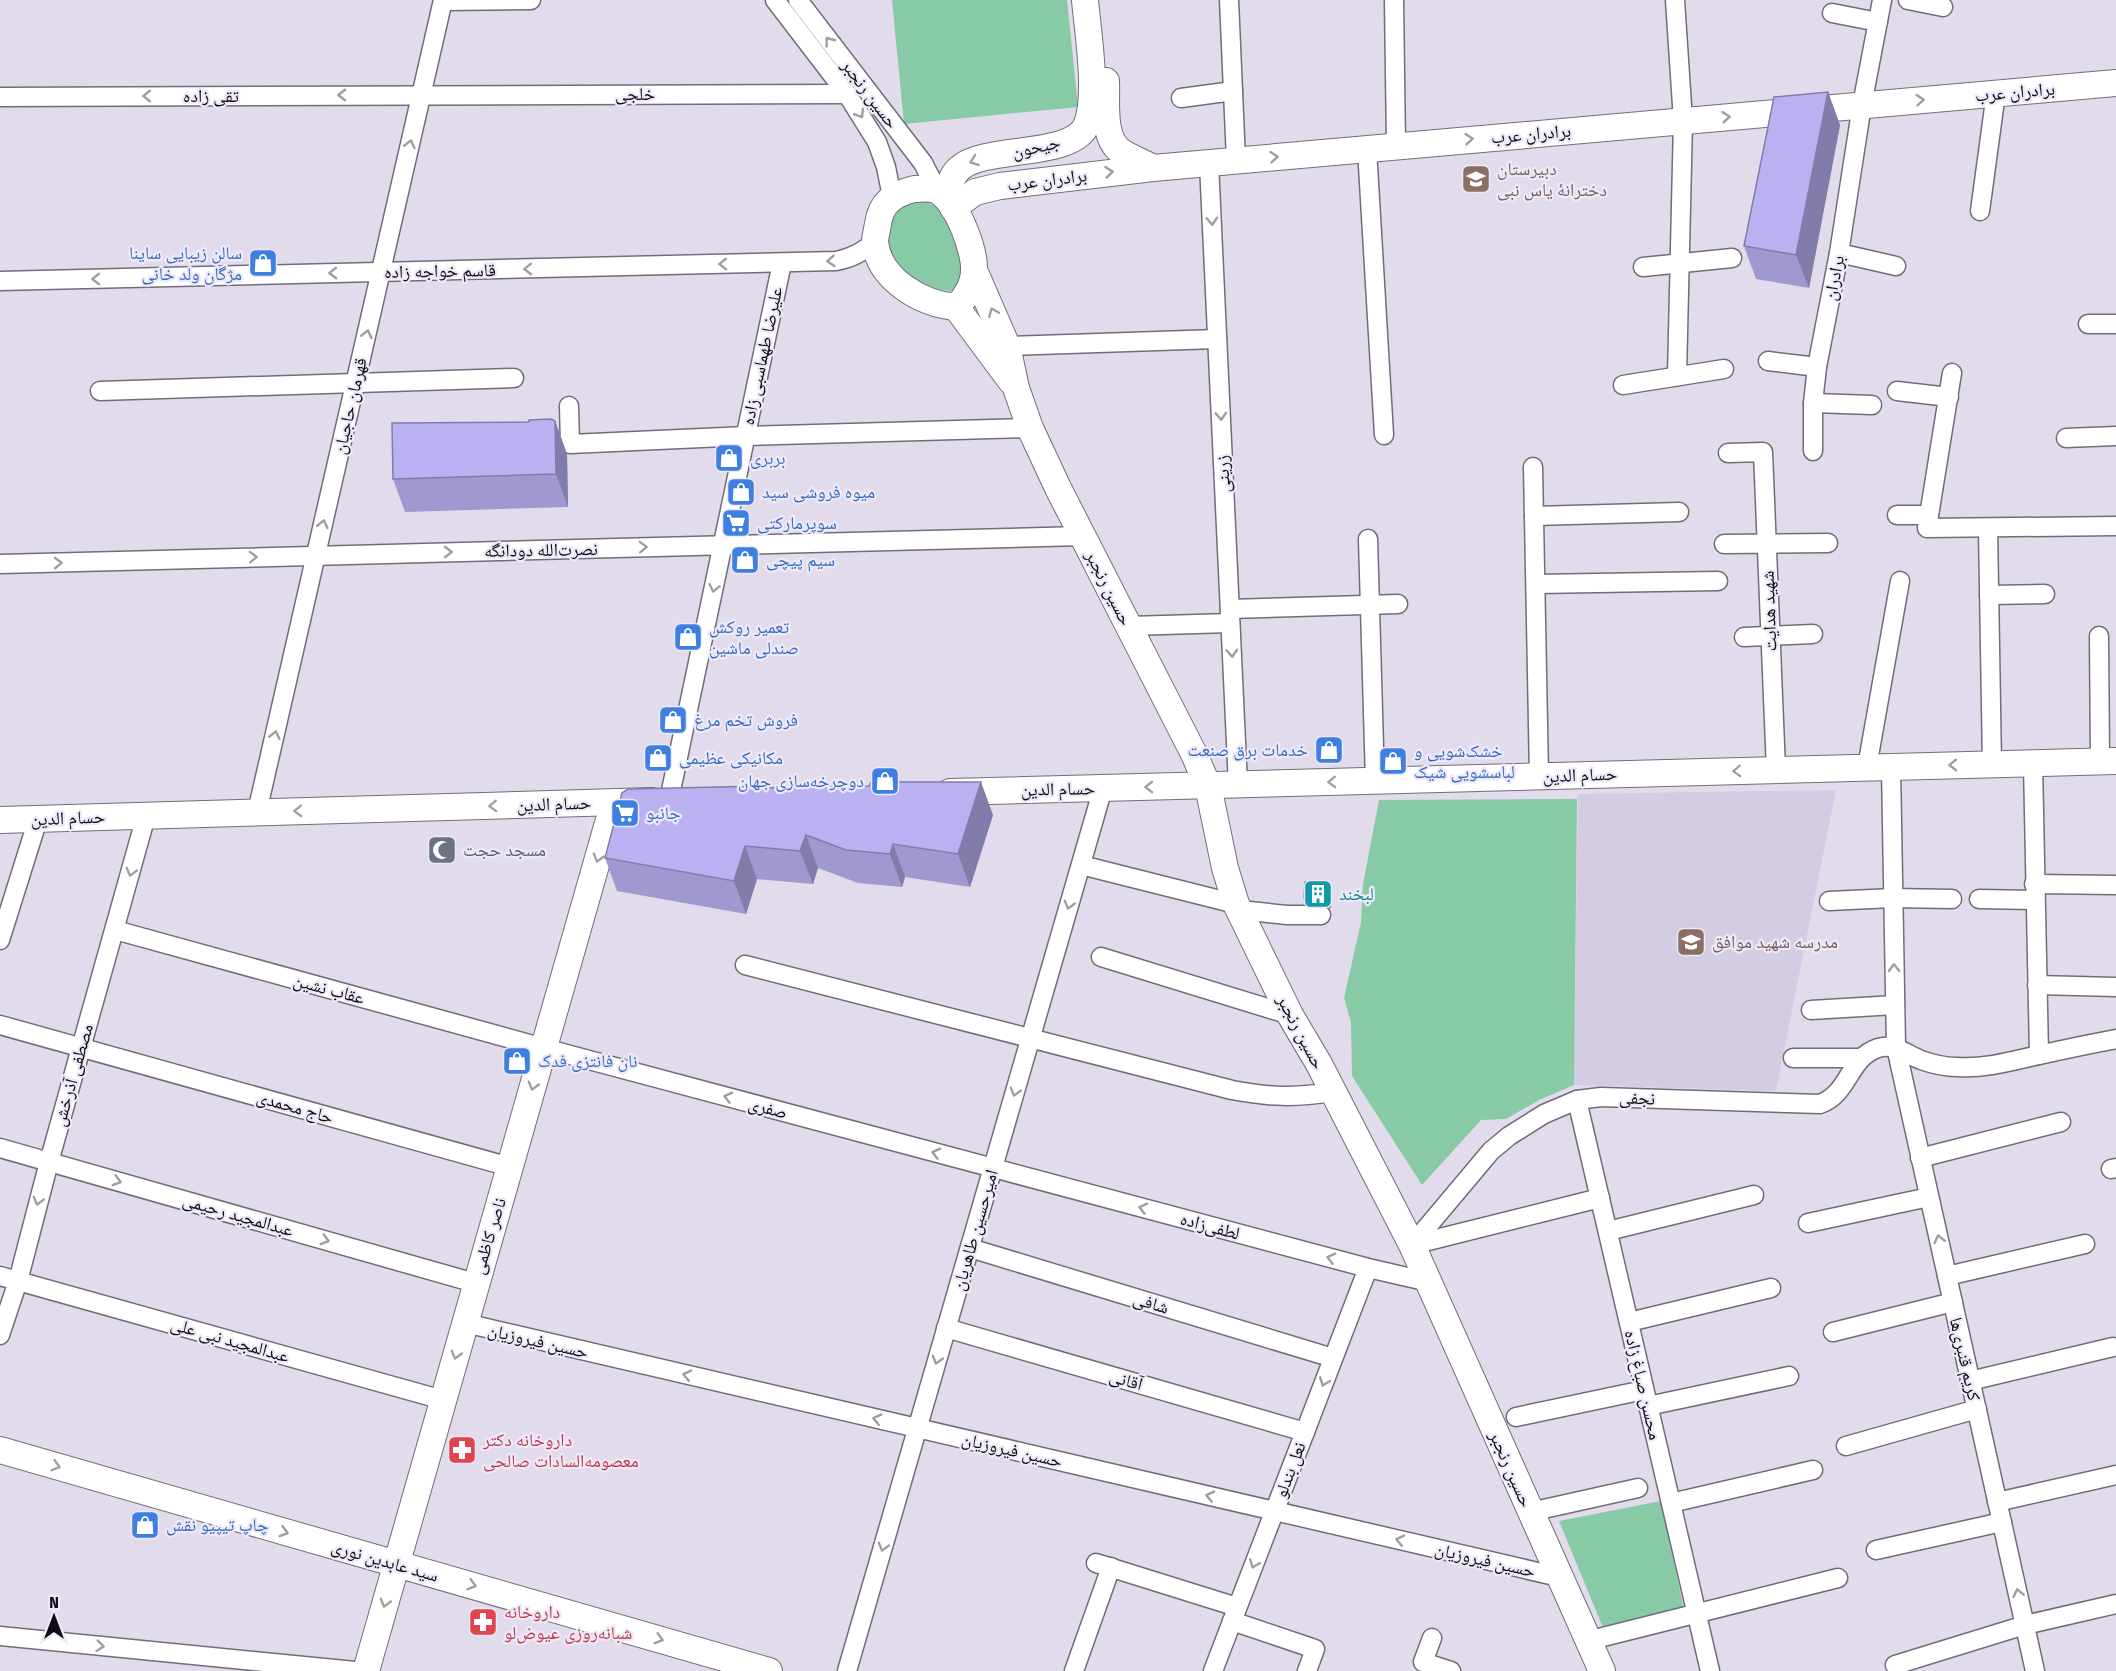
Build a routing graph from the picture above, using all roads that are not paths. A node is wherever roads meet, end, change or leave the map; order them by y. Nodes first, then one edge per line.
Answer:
1 (531, 0) edge
2 (775, 0) edge
3 (798, 0) edge
4 (1085, 0) edge
5 (1099, 0) edge
6 (1229, 0) edge
7 (1394, 0) edge
8 (1675, 0) edge
9 (1882, 0) edge
10 (1908, 0) edge
11 (443, 1) edge
12 (1943, 7) dead end
13 (1832, 14) dead end
14 (1878, 22) junction
15 (2116, 83) edge
16 (1233, 91) junction
17 (1996, 93) junction
18 (847, 94) junction
19 (422, 95) junction
20 (0, 97) edge
21 (1181, 98) dead end
22 (1862, 105) junction
23 (1683, 121) junction
24 (1396, 146) junction
25 (1367, 149) junction
26 (1236, 160) junction
27 (1209, 163) junction
28 (1153, 168) junction
29 (892, 197) junction
30 (945, 198) junction
31 (1980, 211) dead end
32 (875, 242) junction
33 (1839, 253) junction
34 (1732, 258) dead end
35 (782, 263) junction
36 (1680, 265) junction
37 (1896, 266) dead end
38 (1643, 267) dead end
39 (974, 270) junction
40 (381, 272) junction
41 (0, 281) edge
42 (956, 307) junction
43 (2088, 324) dead end
44 (2116, 324) edge
45 (1217, 339) junction
46 (1007, 346) junction
47 (1768, 361) dead end
48 (1817, 367) junction
49 (1724, 369) dead end
50 (1952, 373) dead end
51 (1677, 376) junction
52 (514, 378) dead end
53 (356, 382) junction
54 (1623, 385) dead end
55 (1016, 388) junction
56 (100, 391) dead end
57 (1897, 391) dead end
58 (1948, 397) junction
59 (1813, 403) junction
60 (1872, 405) dead end
61 (569, 406) dead end
62 (1030, 428) junction
63 (1384, 435) dead end
64 (746, 436) junction
65 (2116, 436) edge
66 (2066, 438) dead end
67 (1813, 451) dead end
68 (1728, 453) dead end
69 (1533, 467) dead end
70 (1679, 512) dead end
71 (1897, 515) dead end
72 (1534, 516) junction
73 (1928, 522) junction
74 (2116, 526) edge
75 (1988, 528) junction
76 (1083, 536) junction
77 (1368, 539) dead end
78 (1828, 543) dead end
79 (1724, 544) dead end
80 (1766, 544) junction
81 (723, 545) junction
82 (316, 555) junction
83 (0, 564) edge
84 (1718, 581) dead end
85 (1900, 581) dead end
86 (1536, 584) junction
87 (2045, 594) dead end
88 (1989, 595) junction
89 (1398, 604) dead end
90 (1370, 606) junction
91 (1230, 616) junction
92 (1129, 626) junction
93 (1813, 634) dead end
94 (1770, 636) junction
95 (2099, 636) dead end
96 (1744, 637) dead end
97 (2108, 761) edge
98 (2033, 763) junction
99 (1992, 765) junction
100 (1879, 767) junction
101 (1776, 770) junction
102 (1539, 776) junction
103 (1375, 781) junction
104 (1238, 785) junction
105 (1208, 786) junction
106 (1103, 788) junction
107 (925, 793) edge
108 (680, 800) joint
109 (614, 802) junction
110 (257, 812) junction
111 (146, 816) junction
112 (38, 819) junction
113 (0, 820) edge
114 (1081, 865) junction
115 (2116, 885) edge
116 (2034, 892) junction
117 (1893, 898) junction
118 (1952, 899) dead end
119 (1979, 899) dead end
120 (1829, 901) dead end
121 (1238, 907) junction
122 (1321, 915) dead end
123 (115, 930) junction
124 (0, 940) edge
125 (1101, 957) dead end
126 (745, 965) dead end
127 (2037, 985) junction
128 (2116, 987) edge
129 (1895, 1005) junction
130 (1811, 1010) dead end
131 (1290, 1015) junction
132 (0, 1025) edge
133 (1030, 1039) junction
134 (2116, 1039) edge
135 (81, 1047) junction
136 (1896, 1047) junction
137 (544, 1048) junction
138 (2038, 1055) junction
139 (1861, 1058) junction
140 (1793, 1059) dead end
141 (1332, 1092) junction
142 (1577, 1100) junction
143 (2061, 1122) dead end
144 (0, 1148) edge
145 (1920, 1158) junction
146 (49, 1162) junction
147 (510, 1167) junction
148 (993, 1168) junction
149 (1754, 1195) dead end
150 (1929, 1197) junction
151 (1600, 1198) junction
152 (1808, 1223) dead end
153 (1608, 1231) junction
154 (2085, 1244) dead end
155 (1412, 1245) junction
156 (970, 1248) junction
157 (1368, 1268) junction
158 (0, 1276) edge
159 (1947, 1276) junction
160 (18, 1281) junction
161 (1429, 1282) junction
162 (475, 1283) junction
163 (1771, 1288) dead end
164 (1953, 1302) junction
165 (1629, 1322) junction
166 (465, 1323) junction
167 (946, 1328) junction
168 (1833, 1332) dead end
169 (0, 1335) edge
170 (2113, 1347) dead end
171 (1333, 1358) junction
172 (1789, 1376) dead end
173 (1970, 1381) junction
174 (1646, 1398) junction
175 (443, 1400) junction
176 (1977, 1409) junction
177 (1516, 1417) dead end
178 (917, 1428) junction
179 (1305, 1431) junction
180 (1845, 1446) dead end
181 (0, 1450) edge
182 (1813, 1470) dead end
183 (2116, 1475) edge
184 (1638, 1488) dead end
185 (1997, 1502) junction
186 (1671, 1503) junction
187 (1274, 1511) junction
188 (1530, 1512) junction
189 (2002, 1521) junction
190 (1876, 1550) dead end
191 (397, 1564) junction
192 (1559, 1577) junction
193 (1838, 1578) dead end
194 (2116, 1604) edge
195 (1696, 1613) junction
196 (1235, 1614) junction
197 (2025, 1625) junction
198 (0, 1636) edge
199 (1432, 1638) dead end
200 (1587, 1641) junction
201 (1895, 1665) dead end
202 (355, 1671) edge
203 (366, 1671) edge
204 (769, 1671) edge
205 (847, 1671) edge
206 (1074, 1671) edge
207 (1213, 1671) edge
208 (1307, 1671) edge
209 (1451, 1671) edge
210 (1602, 1671) edge
211 (1710, 1671) edge
212 (2035, 1671) edge

1 - 11 street
2 - 18 street, حسین رنجبر
30 -> 3 street, حسین رنجبر
4 -> 30 main road, جیحون
5 - 28 main road
6 - 16 street
7 - 24 street
8 - 23 street
9 - 14 street, برادران
10 - 12 street
11 - 19 street, قهرمان حاجیان
13 - 14 street
14 - 22 street, برادران
15 - 17 main road, برادران عرب
16 - 21 street
16 - 26 street
22 -> 17 main road, برادران عرب
17 - 31 street
18 - 19 street, خلجی
18 -> 29 street, حسین رنجبر
19 -> 20 street, تقی زاده
40 -> 19 street, قهرمان حاجیان
23 -> 22 main road, برادران عرب
22 - 33 street, برادران
24 -> 23 main road, برادران عرب
23 - 36 street
24 - 25 main road, برادران عرب
26 -> 25 main road, برادران عرب
25 - 63 street
26 - 27 main road, برادران عرب
27 - 28 main road, برادران عرب
27 -> 45 street, زرینی
30 -> 28 main road, برادران عرب
29 - 30 main road
29 - 32 main road
30 - 39 main road
32 -> 35 street, قاسم خواجه زاده
32 - 42 main road
33 - 37 street
33 - 48 street, برادران
34 - 36 street
35 -> 40 street, قاسم خواجه زاده
35 - 64 street, علیرضا طهماسبی زاده
36 - 38 street
36 - 51 street
39 - 42 main road
46 -> 39 main road, حسین رنجبر
40 -> 41 street, قاسم خواجه زاده
53 -> 40 street, قهرمان حاجیان
42 - 55 main road, حسین رنجبر
43 - 44 street
45 - 46 street
45 -> 91 street, زرینی
46 - 55 main road, حسین رنجبر
47 - 48 street
48 - 59 street, برادران
49 - 51 street
50 - 58 street
51 - 54 street
52 - 53 street
53 - 56 street
82 -> 53 street, قهرمان حاجیان
55 - 62 main road, حسین رنجبر
57 - 58 street
58 - 73 street
59 - 60 street
59 - 67 street, برادران
61 - 64 street
62 - 64 street
62 - 76 main road, حسین رنجبر
64 - 81 street, علیرضا طهماسبی زاده
65 - 66 street
68 - 80 street, شهید هدایت
69 - 72 street
70 - 72 street
71 - 73 street
72 - 86 street
73 - 75 street
74 - 75 street
75 - 88 street
76 - 81 street, نصرت‌الله دودانگه
76 - 92 main road, حسین رنجبر
77 - 90 street
78 - 80 street
79 - 80 street
80 - 94 street, شهید هدایت
82 -> 81 street, نصرت‌الله دودانگه
81 -> 108 street, علیرضا طهماسبی زاده
83 -> 82 street, نصرت‌الله دودانگه
110 -> 82 street, قهرمان حاجیان
84 - 86 street
85 - 100 street, کریم قنبری‌ها
86 - 102 street
87 - 88 street
88 - 99 street
89 - 90 street
90 - 91 street
90 - 103 street
91 - 92 street
91 -> 104 street, زرینی
92 - 105 main road, حسین رنجبر
93 - 94 street
94 - 96 street
94 - 101 street, شهید هدایت
95 - 97 street
97 - 98 main road, حسام الدین
98 - 99 main road, حسام الدین
98 - 116 street
99 -> 100 main road, حسام الدین
100 - 101 main road, حسام الدین
100 - 117 street, کریم قنبری‌ها
101 -> 102 main road, حسام الدین
102 - 103 main road, حسام الدین
103 -> 104 main road, حسام الدین
104 - 105 main road, حسام الدین
105 -> 106 main road, حسام الدین
105 - 121 main road, حسین رنجبر
106 - 107 main road, حسام الدین
106 - 114 street, امیرحسین طاهریان
108 - 109 main road, حسام الدین
109 -> 110 main road, حسام الدین
109 -> 137 main road, ناصر کاظمی
110 - 111 main road, حسام الدین
111 - 112 main road, حسام الدین
111 -> 123 street, مصطفی آذرخش
112 - 113 main road, حسام الدین
112 - 124 street
114 - 121 street
114 -> 133 street, امیرحسین طاهریان
115 - 116 street
116 - 119 street
116 - 127 street
117 - 118 street
117 - 120 street
129 -> 117 street, کریم قنبری‌ها
121 - 122 street
121 - 131 main road, حسین رنجبر
123 - 135 street, مصطفی آذرخش
123 - 137 street, عقاب نشین
125 - 131 street
126 - 133 street
127 - 128 street
127 - 138 street
129 - 130 street
129 - 136 street, کریم قنبری‌ها
131 - 141 main road, حسین رنجبر
132 - 135 street, حاج محمدی
133 - 141 street
133 -> 148 street, امیرحسین طاهریان
134 - 138 street
135 - 146 street, مصطفی آذرخش
135 - 147 street, حاج محمدی
136 - 138 street
136 - 139 street
136 - 145 street, کریم قنبری‌ها
137 -> 147 main road, ناصر کاظمی
148 -> 137 street, صفری
139 - 140 street
139 - 142 street, نجفی
141 - 155 main road, حسین رنجبر
142 - 151 street, محسن صباغ زاده
142 - 155 street, نجفی
143 - 145 street
144 - 146 street, عبدالمجید رحیمی
145 - 150 street, کریم قنبری‌ها
146 -> 160 street, مصطفی آذرخش
146 -> 162 street, عبدالمجید رحیمی
147 - 162 main road, ناصر کاظمی
148 - 156 street, امیرحسین طاهریان
157 -> 148 street, لطفی‌زاده
149 - 153 street
150 - 152 street
159 -> 150 street, کریم قنبری‌ها
151 - 153 street, محسن صباغ زاده
151 - 155 street
153 - 165 street, محسن صباغ زاده
154 - 159 street
155 - 161 main road, حسین رنجبر
156 - 167 street, امیرحسین طاهریان
156 - 171 street, شافی
157 - 161 street, لطفی‌زاده
157 - 171 street, نعل بندلو
158 - 160 street, عبدالمجید نبی علی
159 - 164 street, کریم قنبری‌ها
160 - 169 street, مصطفی آذرخش
160 - 175 street, عبدالمجید نبی علی
161 - 188 main road, حسین رنجبر
162 - 166 main road, ناصر کاظمی
163 - 165 street
164 - 168 street
164 - 173 street, کریم قنبری‌ها
165 - 174 street, محسن صباغ زاده
166 -> 175 main road, ناصر کاظمی
178 -> 166 street, حسین فیروزیان
167 -> 178 street, امیرحسین طاهریان
167 - 179 street, آقانی
170 - 173 street
171 -> 179 street, نعل بندلو
172 - 174 street
173 - 176 street, کریم قنبری‌ها
174 - 177 street
174 - 186 street, محسن صباغ زاده
175 - 191 main road, ناصر کاظمی
176 - 180 street
176 - 185 street, کریم قنبری‌ها
187 -> 178 street, حسین فیروزیان
178 -> 205 street, امیرحسین طاهریان
179 - 187 street, نعل بندلو
181 -> 191 main road, سید عابدین نوری
182 - 186 street
183 - 185 street
184 - 188 street
185 - 189 street, کریم قنبری‌ها
186 - 195 street, محسن صباغ زاده
192 -> 187 street, حسین فیروزیان
187 -> 196 street, نعل بندلو
188 - 192 main road, حسین رنجبر
189 - 190 street
197 -> 189 street, کریم قنبری‌ها
191 -> 203 main road, ناصر کاظمی
191 -> 204 main road, سید عابدین نوری
192 - 200 main road, حسین رنجبر
193 - 195 street
194 - 197 street
195 - 200 street
195 - 211 street, محسن صباغ زاده
196 - 206 street
196 - 207 street, نعل بندلو
196 - 208 street
197 - 201 street
197 - 212 street, کریم قنبری‌ها
198 -> 202 street
199 - 209 street
200 - 210 main road, حسین رنجبر

